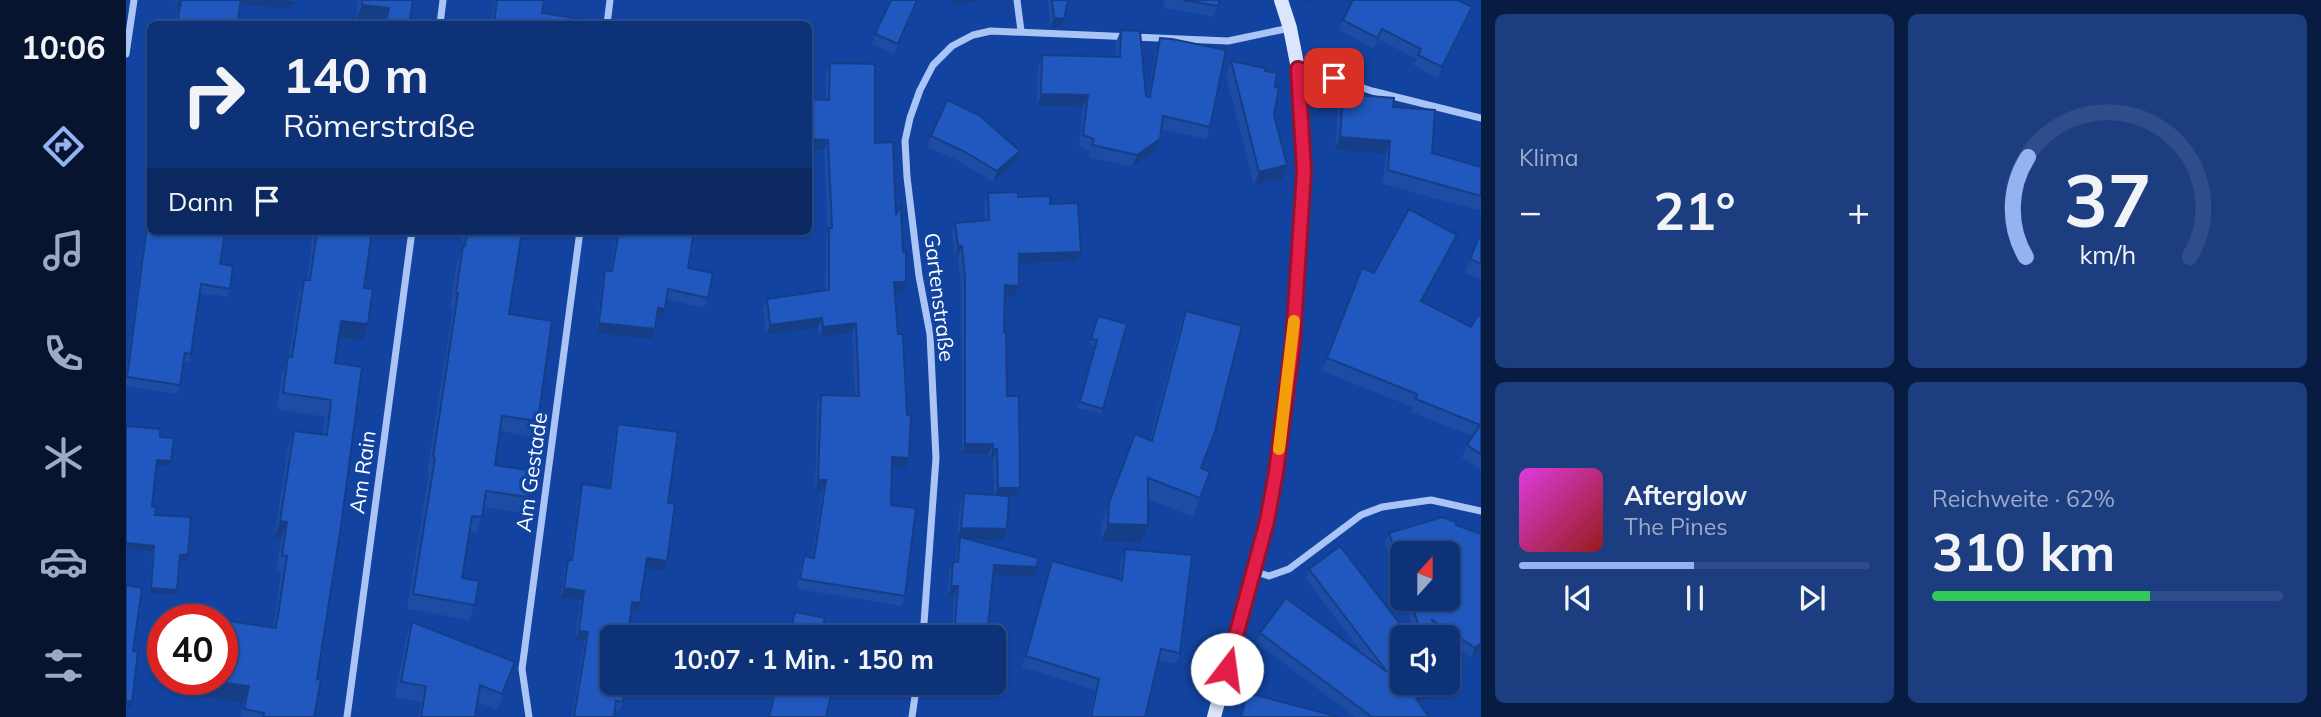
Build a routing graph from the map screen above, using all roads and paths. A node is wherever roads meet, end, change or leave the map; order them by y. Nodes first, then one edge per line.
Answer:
1 (134, 0) edge
2 (443, 0) edge
3 (610, 0) edge
4 (1017, 0) edge
5 (1281, 0) edge
6 (440, 21) edge
7 (607, 21) edge
8 (1290, 28) junction
9 (1021, 31) junction
10 (126, 54) edge
11 (1298, 69) junction
12 (1481, 118) edge
13 (411, 235) edge
14 (579, 235) edge
15 (1481, 511) edge
16 (1253, 571) junction
17 (924, 625) edge
18 (915, 695) edge
19 (347, 717) edge
20 (529, 717) edge
21 (912, 717) edge
22 (1214, 717) edge

1 - 10 street
2 - 6 street
3 - 7 street
4 - 9 street
5 - 8 street
8 - 9 street, Gartenstraße
8 - 11 street
9 - 17 street, Gartenstraße
11 - 12 street
11 - 16 street
13 - 19 street, Am Rain
14 - 20 street, Am Gestade
15 - 16 street
16 - 22 street
18 - 21 street

